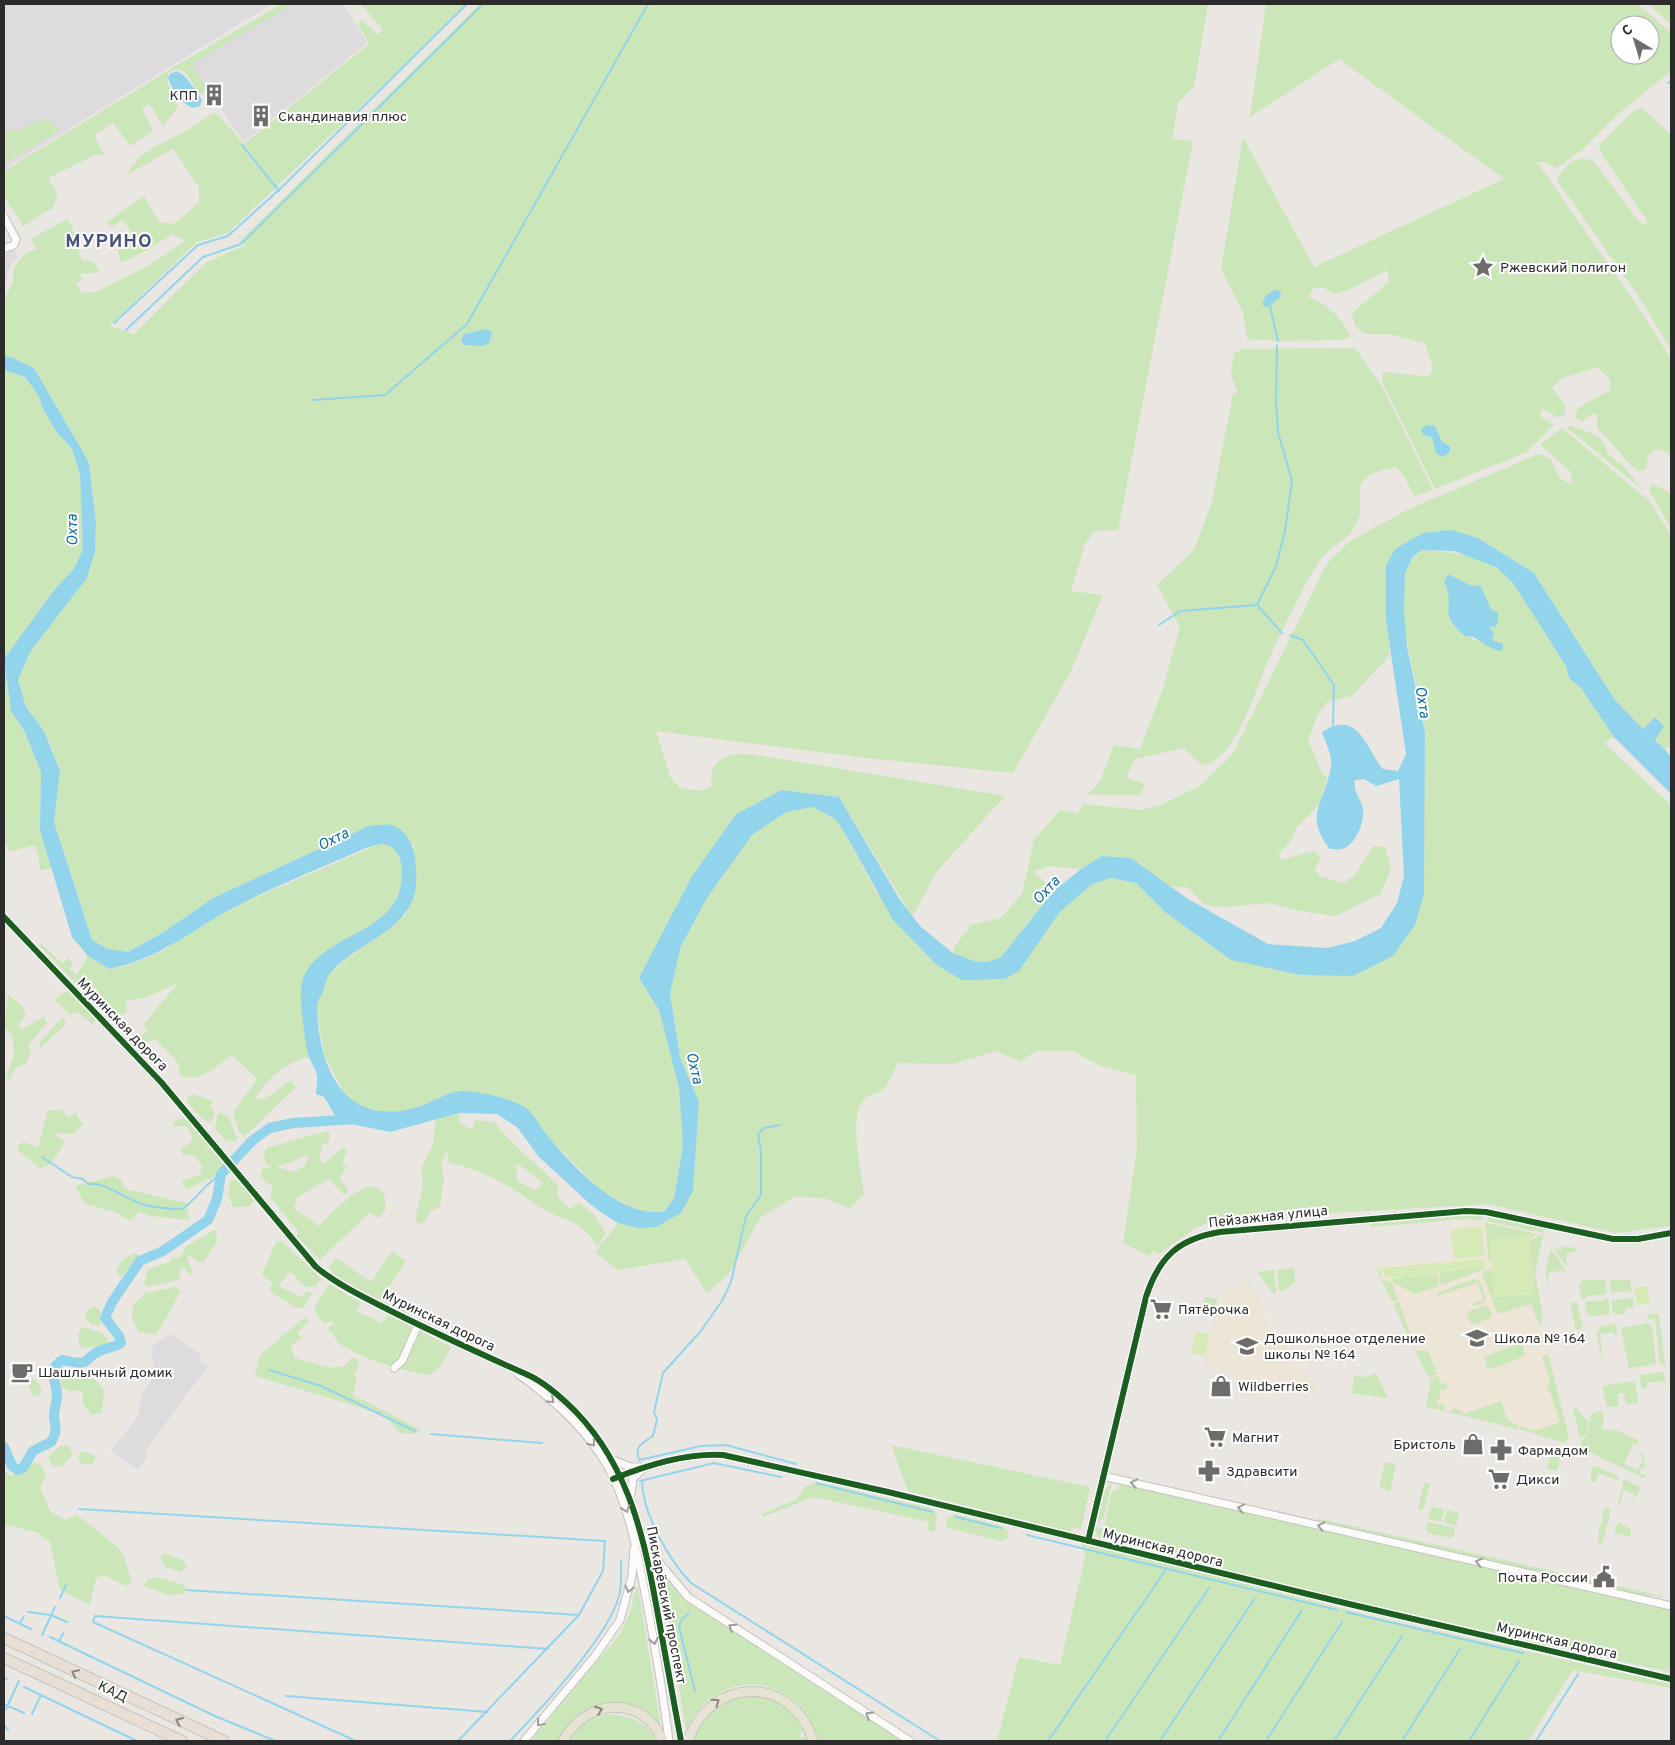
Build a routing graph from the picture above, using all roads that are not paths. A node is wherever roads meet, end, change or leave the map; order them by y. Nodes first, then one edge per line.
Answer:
1 (4, 217) edge
2 (4, 249) edge
3 (4, 917) edge
4 (1671, 1233) edge
5 (418, 1325) junction
6 (394, 1368) dead end
7 (510, 1368) junction
8 (612, 1460) junction
9 (647, 1467) junction
10 (621, 1476) junction
11 (1103, 1476) junction
12 (613, 1479) junction
13 (630, 1499) junction
14 (639, 1528) junction
15 (635, 1541) junction
16 (1088, 1541) junction
17 (1671, 1606) edge
18 (4, 1638) edge
19 (4, 1658) edge
20 (1671, 1679) edge
21 (182, 1741) edge
22 (224, 1741) edge
23 (524, 1741) edge
24 (563, 1741) edge
25 (663, 1741) edge
26 (669, 1741) edge
27 (681, 1741) edge
28 (688, 1741) edge
29 (813, 1741) edge
30 (910, 1741) edge

1 - 2 street
3 - 5 street, Муринская дорога
4 - 11 street, Пейзажная улица
5 - 6 street
5 - 7 street, Муринская дорога
7 - 8 street, Муринская дорога
7 -> 12 street, Муринская дорога
8 - 9 street
8 - 10 street, Муринская дорога
9 - 10 street, Муринская дорога
9 - 13 street
9 - 16 street, Муринская дорога
10 - 12 street, Муринская дорога
10 - 13 street, Пискарёвский проспект
11 - 16 street, Пейзажная улица
17 -> 11 street
12 -> 15 street, Пискарёвский проспект
13 - 14 street, Пискарёвский проспект
14 - 27 street, Пискарёвский проспект
30 -> 14 street
15 -> 23 street
15 -> 26 street, Пискарёвский проспект
16 - 20 street, Муринская дорога
22 -> 18 highway, КАД
19 - 21 highway, КАД
24 -> 25 main road
28 -> 29 main road

